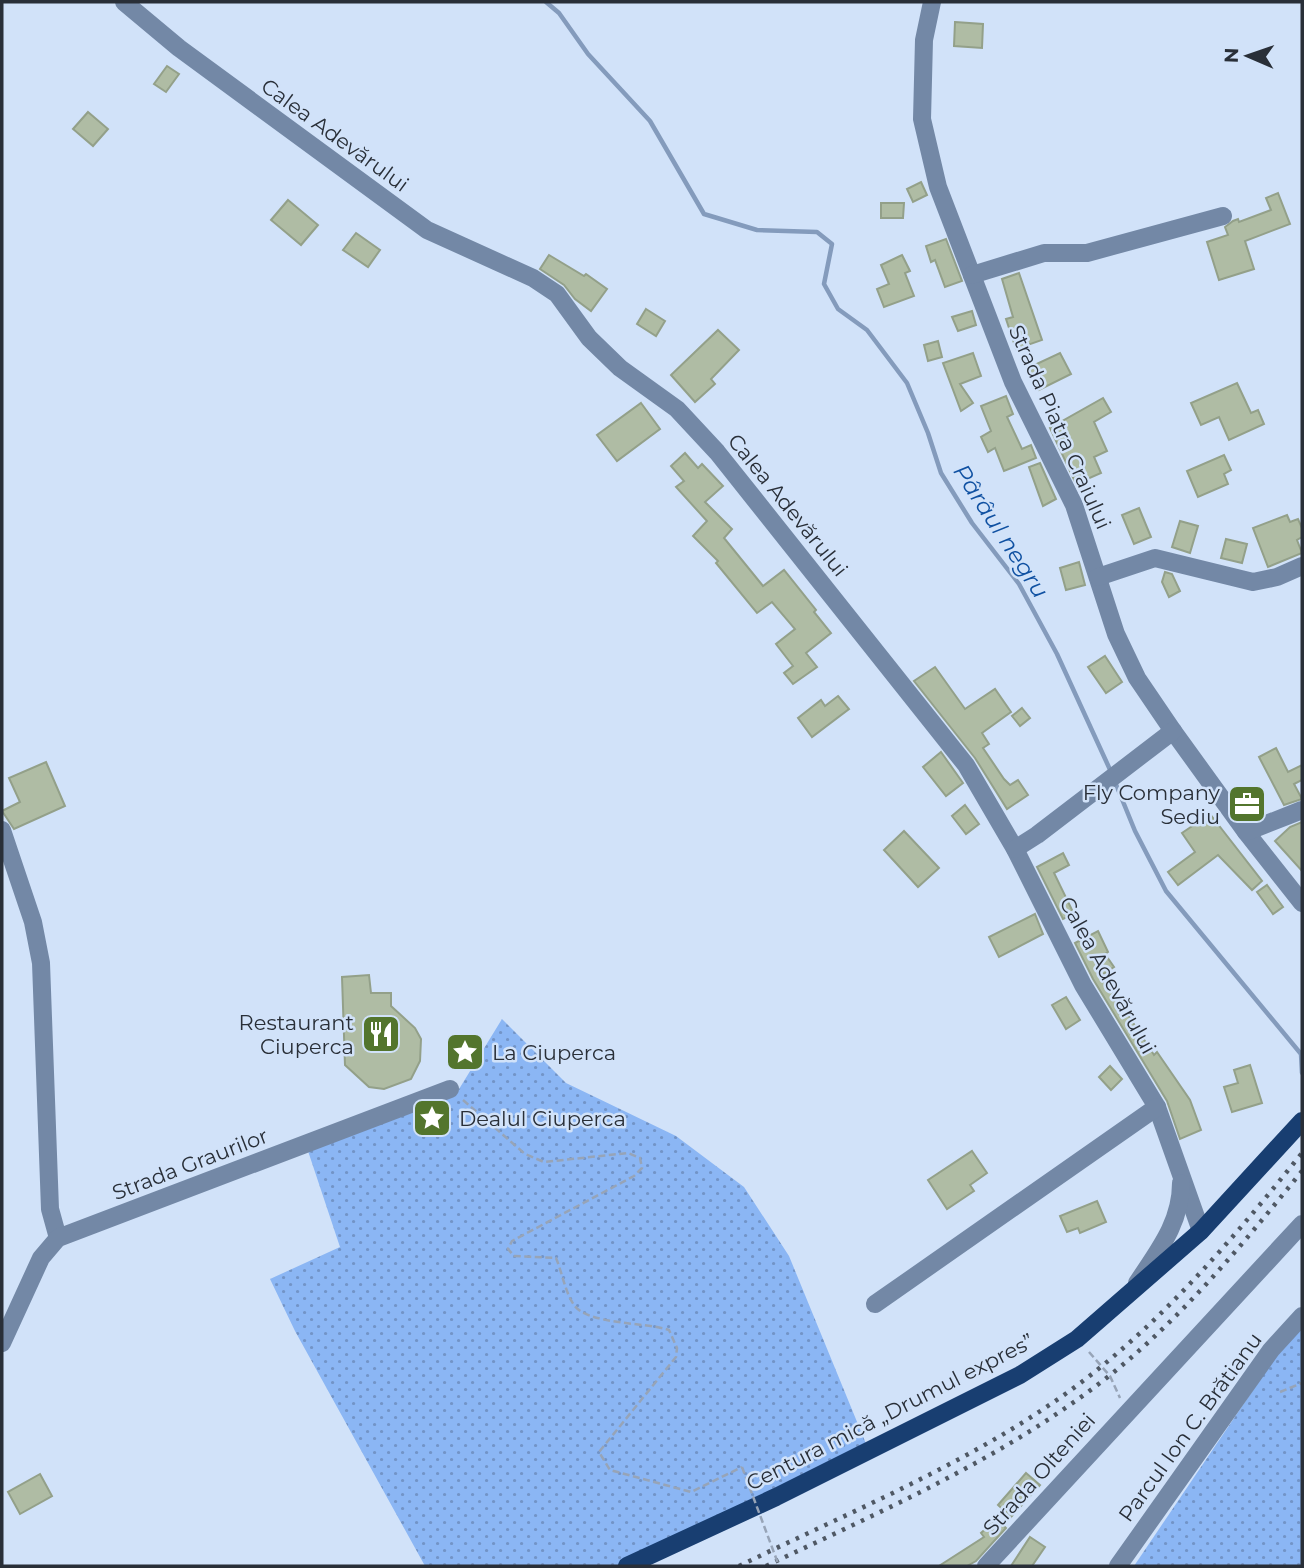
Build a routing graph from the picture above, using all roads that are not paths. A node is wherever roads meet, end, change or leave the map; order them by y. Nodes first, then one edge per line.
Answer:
1 (124, 2) edge
2 (933, 2) edge
3 (1223, 216) dead end
4 (972, 275) junction
5 (1302, 566) edge
6 (1098, 578) junction
7 (1173, 731) junction
8 (1302, 810) edge
9 (2, 831) edge
10 (1246, 832) junction
11 (1015, 849) junction
12 (1302, 903) edge
13 (450, 1089) road end
14 (1157, 1107) junction
15 (1302, 1121) edge
16 (1181, 1176) junction
17 (1302, 1224) edge
18 (1200, 1231) junction
19 (58, 1238) junction
20 (1135, 1287) junction
21 (874, 1304) dead end
22 (1302, 1316) edge
23 (2, 1343) edge
24 (627, 1566) edge
25 (986, 1566) edge
26 (1118, 1566) edge

1 - 11 street, Calea Adevărului
2 - 4 street, Strada Piatra Craiului
3 - 4 street
4 - 6 street, Strada Piatra Craiului
5 - 6 street
6 - 7 street, Strada Piatra Craiului
7 - 10 street, Strada Piatra Craiului
7 - 11 street
8 - 10 street
9 - 19 street
10 - 12 street, Strada Piatra Craiului
11 - 14 street, Calea Adevărului
13 - 19 street, Strada Graurilor
14 - 16 street, Calea Adevărului
14 - 21 street
15 - 18 main road, Centura mică „Drumul expres”
16 - 18 street, Calea Adevărului
16 - 20 street
17 - 25 street, Strada Olteniei
18 - 20 main road, Centura mică „Drumul expres”
19 - 23 street
20 - 24 main road, Centura mică „Drumul expres”
22 - 26 street, Parcul Ion C. Brătianu

